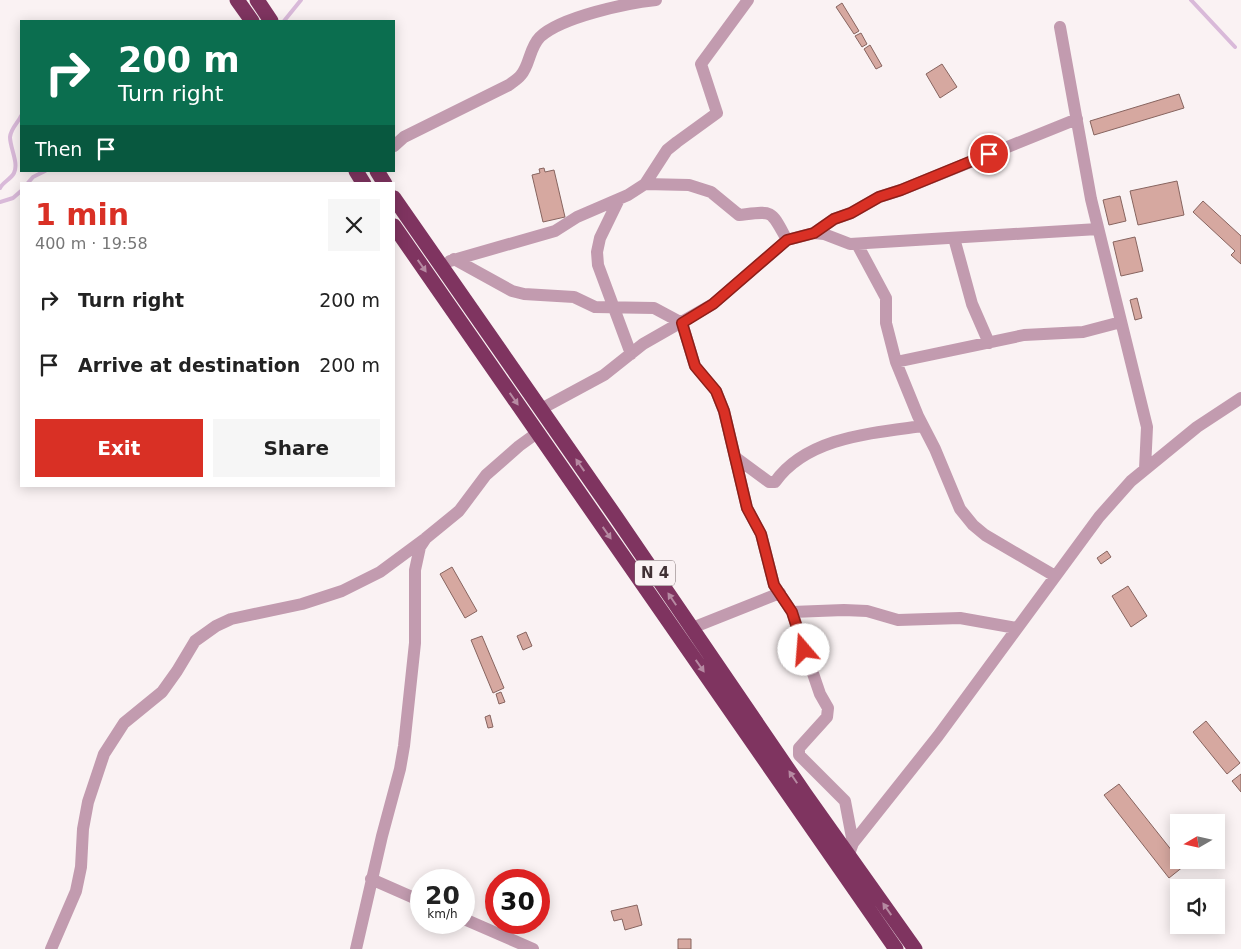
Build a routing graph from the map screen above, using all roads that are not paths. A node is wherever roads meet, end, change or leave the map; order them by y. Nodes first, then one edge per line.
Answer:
1 (237, 0) edge
2 (257, 0) edge
3 (656, 0) edge
4 (748, 0) edge
5 (251, 20) edge
6 (271, 20) edge
7 (1060, 27) dead end
8 (1077, 119) junction
9 (395, 145) edge
10 (645, 184) junction
11 (395, 199) edge
12 (619, 199) junction
13 (395, 227) edge
14 (1098, 229) junction
15 (814, 233) junction
16 (954, 238) junction
17 (787, 240) junction
18 (857, 244) junction
19 (454, 259) junction
20 (440, 266) junction
21 (614, 308) junction
22 (1121, 322) junction
23 (682, 323) junction
24 (989, 343) junction
25 (631, 354) junction
26 (896, 362) junction
27 (1241, 398) edge
28 (540, 408) junction
29 (923, 426) junction
30 (537, 433) junction
31 (735, 457) junction
32 (1145, 469) junction
33 (426, 538) junction
34 (1054, 576) junction
35 (780, 593) junction
36 (792, 612) junction
37 (692, 628) junction
38 (1016, 628) junction
39 (851, 849) junction
40 (371, 879) junction
41 (410, 896) edge
42 (475, 924) edge
43 (51, 949) edge
44 (356, 949) edge
45 (533, 949) edge
46 (896, 949) edge
47 (915, 949) edge

1 - 5 highway
2 - 6 highway
3 - 9 street
4 - 10 street
7 - 8 street
8 - 14 street
8 - 15 street
10 - 12 street
10 - 17 street
11 - 20 highway, N 4
12 - 19 street
12 - 21 street
13 -> 30 highway, N 4
14 - 16 street
14 - 22 street
15 - 17 street
15 - 18 street
16 - 18 street
16 - 24 street
17 - 23 street
18 - 26 street
19 - 20 street
19 - 21 street
20 - 28 highway, N 4
21 - 23 street
21 - 25 street
22 - 24 street
22 - 32 street
23 - 25 street
23 - 31 street
24 - 26 street
25 - 28 street
26 - 29 street
27 - 32 street
37 -> 28 highway, N 4
29 - 31 street
29 - 34 street
30 - 33 street
30 -> 46 highway, N 4
31 - 35 street
32 - 34 street
33 - 40 street
33 - 43 street
34 - 38 street
35 - 36 street
35 - 37 street
36 - 38 street
36 - 39 street
39 -> 37 highway, N 4
38 - 39 street
47 -> 39 highway, N 4
40 - 41 street
40 - 44 street
42 - 45 street

